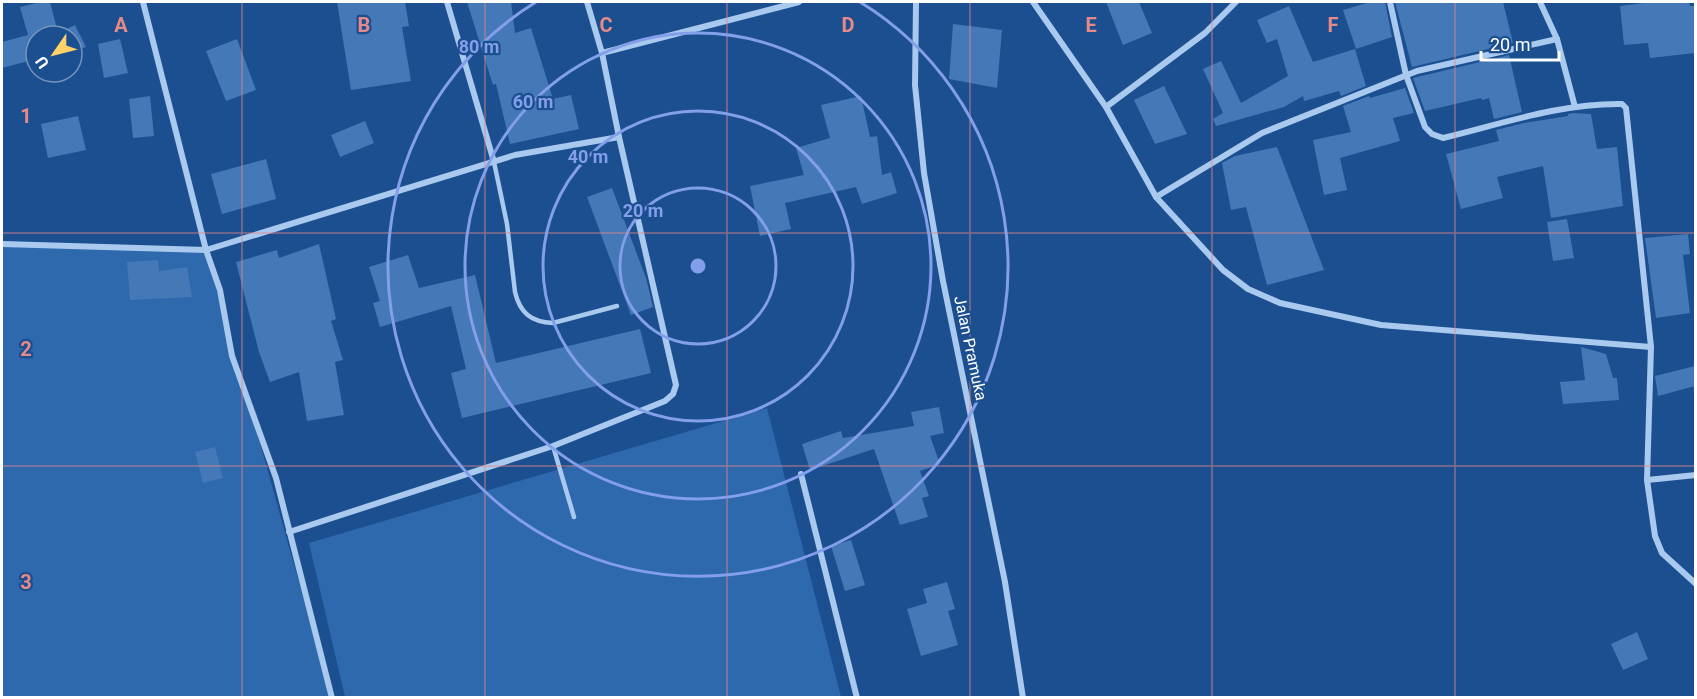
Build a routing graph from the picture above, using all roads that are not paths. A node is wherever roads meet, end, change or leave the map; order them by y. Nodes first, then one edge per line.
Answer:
1 (143, 2) edge
2 (447, 2) edge
3 (587, 2) edge
4 (799, 2) edge
5 (916, 2) edge
6 (1033, 2) edge
7 (1236, 2) edge
8 (1390, 2) edge
9 (1540, 2) edge
10 (1557, 39) junction
11 (602, 53) junction
12 (1406, 75) junction
13 (1106, 108) junction
14 (1575, 108) junction
15 (619, 137) junction
16 (494, 162) junction
17 (1156, 196) junction
18 (2, 244) edge
19 (206, 250) junction
20 (617, 306) dead end
21 (1651, 347) junction
22 (553, 446) junction
23 (801, 474) dead end
24 (1695, 475) edge
25 (1647, 480) junction
26 (574, 518) dead end
27 (289, 532) junction
28 (1695, 584) edge
29 (332, 698) edge
30 (857, 698) edge
31 (1023, 698) edge

1 - 19 street
2 - 16 street
3 - 11 street
4 - 11 street
5 - 31 street, Jalan Pramuka
6 - 13 street
7 - 13 street
8 - 12 street
9 - 10 street
10 - 12 street
10 - 14 street
11 - 15 street
12 - 14 street
12 - 17 street
13 - 17 street
14 - 21 street
15 - 16 street
15 - 22 street
16 - 19 street
16 - 20 lane
17 - 21 street
18 - 19 street
19 - 27 street
21 - 25 street
22 - 26 lane
22 - 27 street
23 - 30 street
24 - 25 street
25 - 28 street
27 - 29 street

